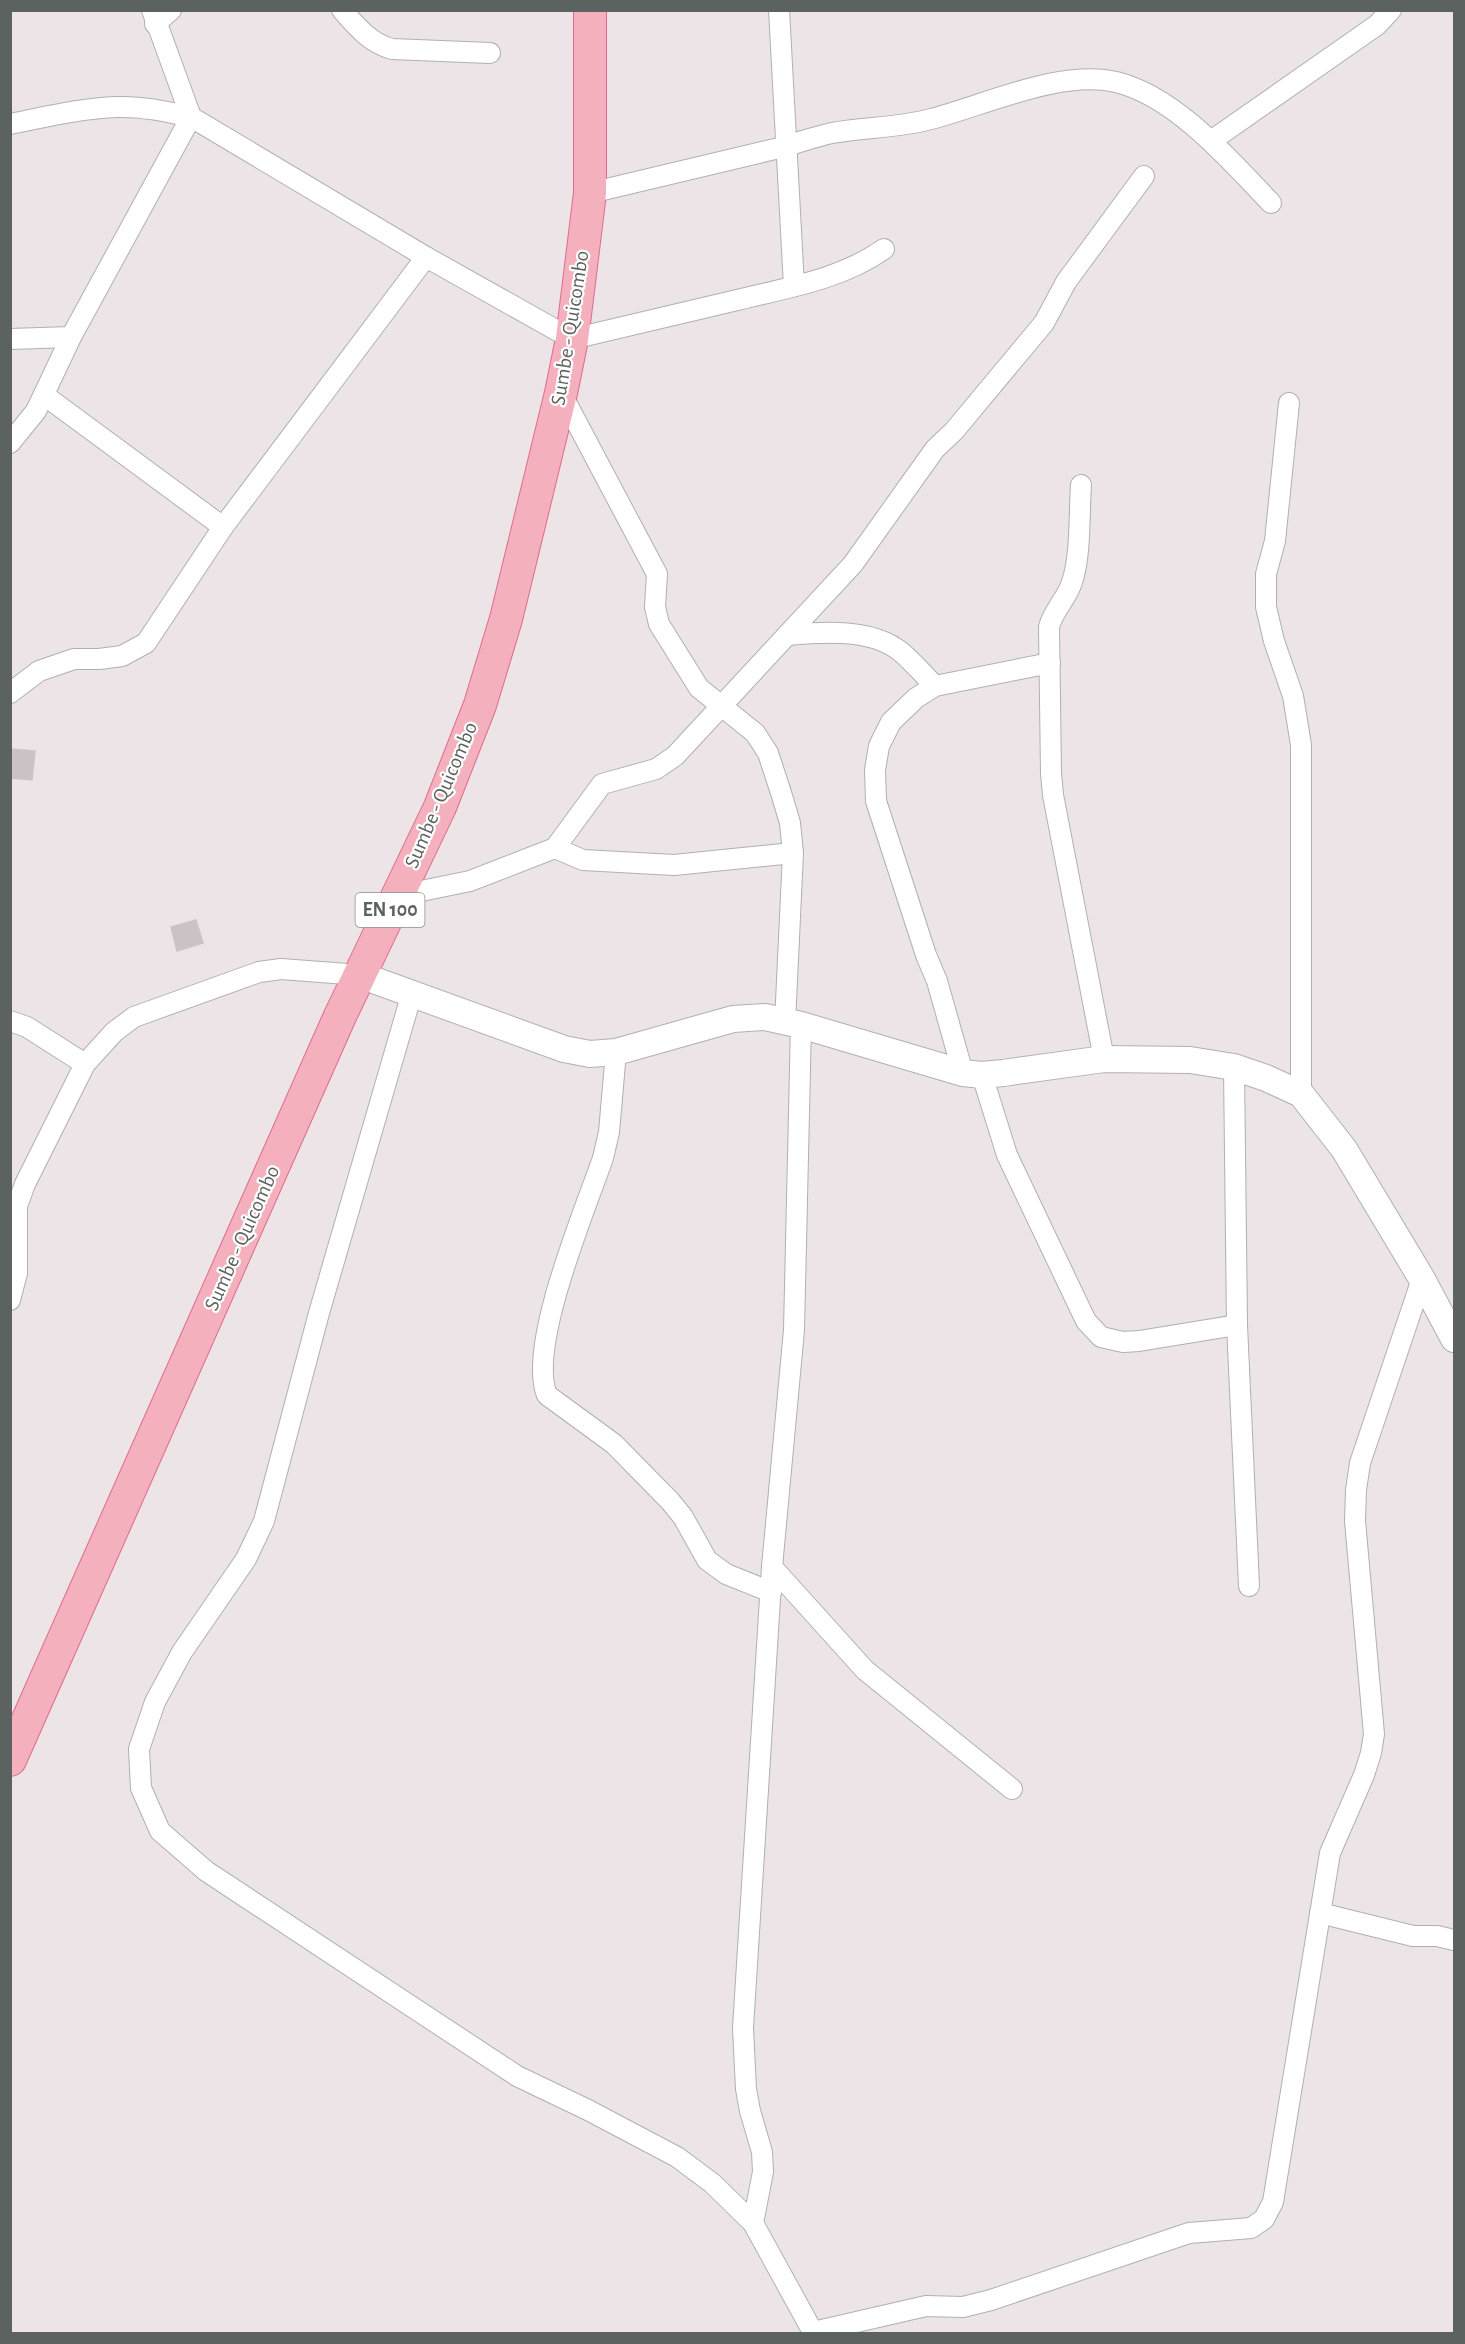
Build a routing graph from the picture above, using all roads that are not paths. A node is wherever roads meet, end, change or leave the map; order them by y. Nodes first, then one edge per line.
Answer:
1 (171, 10) edge
2 (342, 10) edge
3 (590, 10) edge
4 (779, 10) edge
5 (1391, 10) edge
6 (154, 17) edge
7 (490, 53) dead end
8 (191, 117) junction
9 (10, 124) edge
10 (1211, 141) junction
11 (786, 146) junction
12 (1144, 176) dead end
13 (590, 193) junction
14 (1270, 203) dead end
15 (884, 249) dead end
16 (426, 258) junction
17 (794, 286) junction
18 (71, 337) junction
19 (10, 339) edge
20 (572, 339) junction
21 (561, 393) junction
22 (44, 395) junction
23 (1289, 403) dead end
24 (10, 443) edge
25 (1081, 485) dead end
26 (223, 527) junction
27 (787, 635) junction
28 (1050, 663) junction
29 (934, 686) junction
30 (10, 693) edge
31 (720, 706) junction
32 (555, 848) junction
33 (793, 853) junction
34 (397, 896) junction
35 (360, 975) junction
36 (412, 993) junction
37 (10, 1021) edge
38 (793, 1024) junction
39 (616, 1052) junction
40 (1104, 1059) junction
41 (85, 1064) junction
42 (1234, 1067) junction
43 (973, 1074) junction
44 (1301, 1094) junction
45 (1422, 1279) junction
46 (10, 1300) edge
47 (1237, 1325) junction
48 (1455, 1340) edge
49 (772, 1567) junction
50 (1249, 1586) dead end
51 (771, 1592) junction
52 (10, 1760) edge
53 (1012, 1789) dead end
54 (1320, 1913) junction
55 (1455, 1940) edge
56 (753, 2223) junction
57 (814, 2333) edge

1 - 6 street
2 - 7 street
3 - 13 main road, Sumbe - Quicombo / EN 100
4 - 11 street
5 - 10 street
6 - 8 street
8 - 9 street
8 - 16 street
8 - 18 street
10 - 11 street
10 - 14 street
11 - 13 street
11 - 17 street
12 - 27 street
13 - 20 main road, Sumbe - Quicombo / EN 100
15 - 17 street
16 - 20 street
16 - 26 street
17 - 20 street
18 - 19 street
18 - 22 street
20 - 21 main road, Sumbe - Quicombo / EN 100
21 - 31 street
21 - 34 main road, Sumbe - Quicombo / EN 100
22 - 24 street
22 - 26 street
23 - 44 street
25 - 28 street
26 - 30 street
27 - 29 street
27 - 31 street
28 - 29 street
28 - 40 street
29 - 43 street
31 - 32 street
31 - 33 street
32 - 33 street
32 - 34 street
33 - 38 street
34 - 35 main road, Sumbe - Quicombo / EN 100
35 - 36 street
35 - 41 street
35 - 52 main road, Sumbe - Quicombo / EN 100
36 - 39 street
36 - 56 street
37 - 41 street
38 - 39 street
38 - 43 street
38 - 49 street
39 - 51 street
40 - 42 street
40 - 43 street
41 - 46 street
42 - 44 street
42 - 47 street
43 - 47 street
44 - 45 street
45 - 48 street
45 - 54 street
47 - 50 street
49 - 51 street
49 - 53 street
51 - 56 street
54 - 55 street
54 - 57 street
56 - 57 street

